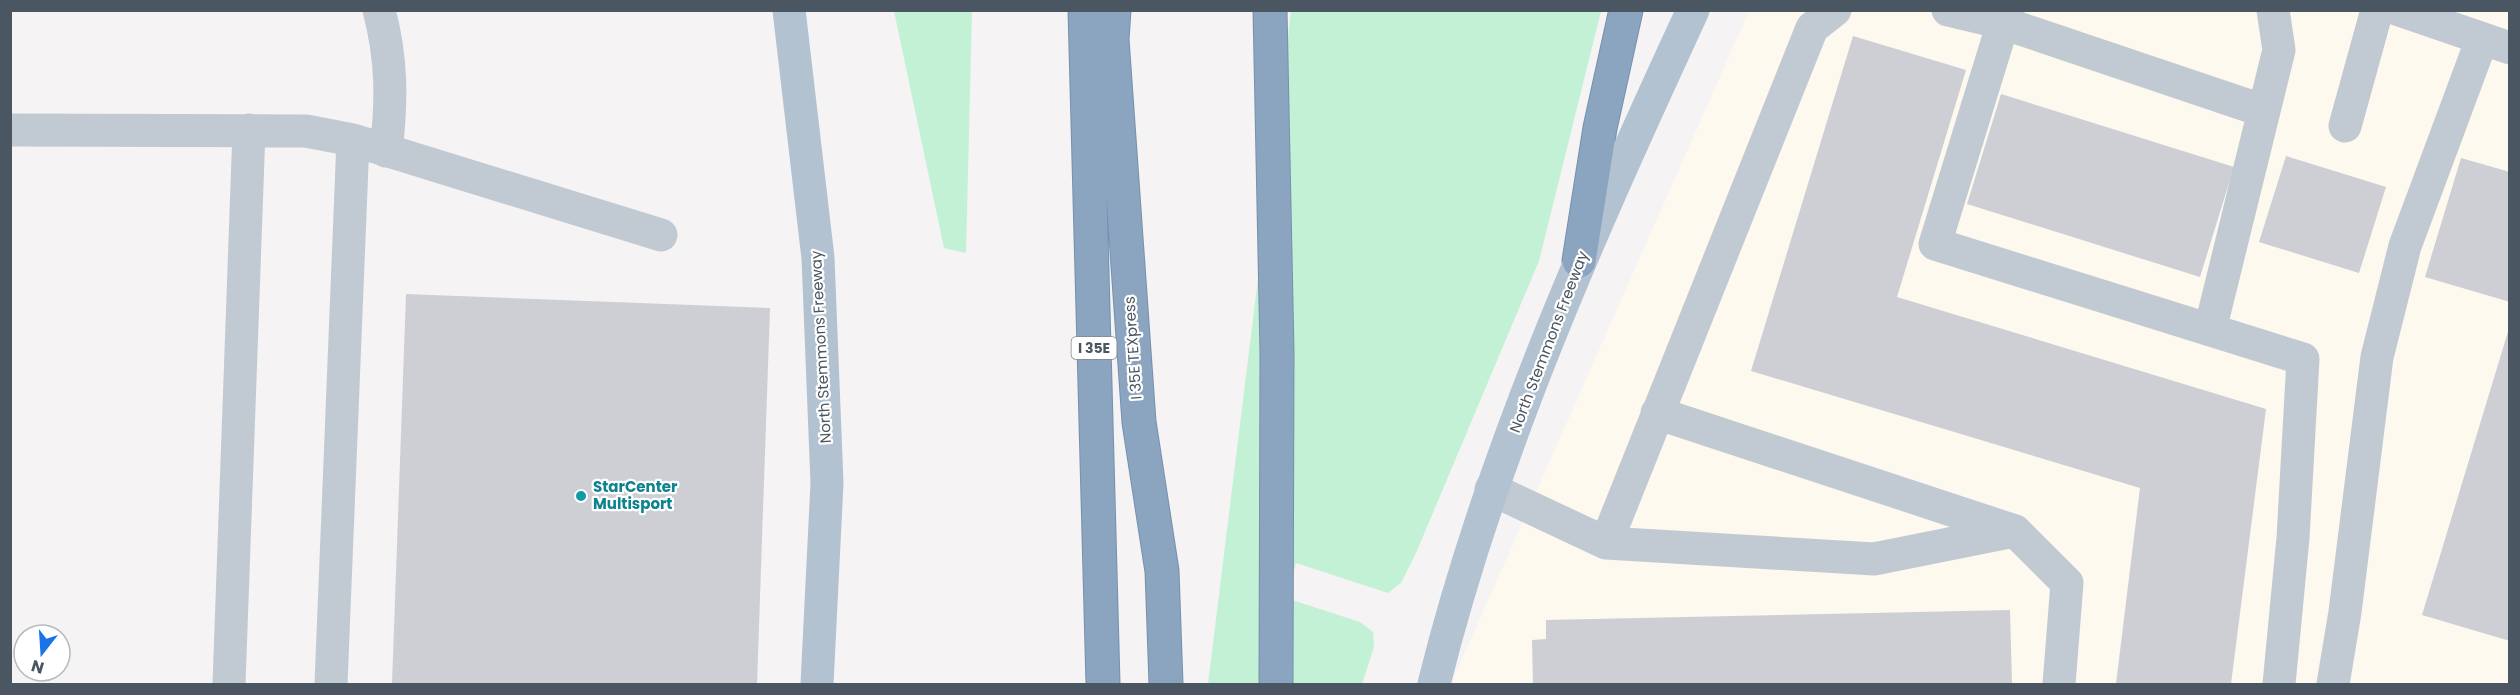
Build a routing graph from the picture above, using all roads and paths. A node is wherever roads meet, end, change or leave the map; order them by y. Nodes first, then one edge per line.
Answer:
1 (379, 10) edge
2 (789, 10) edge
3 (1085, 10) edge
4 (1114, 10) edge
5 (1270, 10) edge
6 (1626, 10) edge
7 (1693, 10) edge
8 (1835, 10) edge
9 (1948, 10) edge
10 (2273, 10) edge
11 (2377, 10) edge
12 (2398, 10) edge
13 (2005, 17) edge
14 (2496, 44) edge
15 (2264, 111) junction
16 (2345, 126) dead end
17 (10, 130) edge
18 (249, 130) junction
19 (353, 140) junction
20 (386, 151) junction
21 (661, 234) dead end
22 (1579, 261) junction
23 (2210, 330) junction
24 (1657, 413) junction
25 (1491, 489) junction
26 (2015, 531) junction
27 (1606, 543) junction
28 (229, 684) edge
29 (331, 684) edge
30 (817, 684) edge
31 (1103, 684) edge
32 (1166, 684) edge
33 (1276, 684) edge
34 (1434, 684) edge
35 (2059, 684) edge
36 (2279, 684) edge
37 (2333, 684) edge

1 - 20 street
2 - 30 main road, North Stemmons Freeway
3 - 31 highway, I 35E
4 - 32 highway, I 35E TEXpress
5 - 33 highway
6 - 22 highway
7 - 22 main road, North Stemmons Freeway
8 - 24 street
9 - 13 street
10 - 15 street
11 - 16 street
12 - 14 street
13 - 15 street
13 - 23 street
14 - 37 street
15 - 23 street
17 - 18 street
18 - 19 street
18 - 28 street
19 - 20 street
19 - 29 street
20 - 21 street
22 - 25 main road, North Stemmons Freeway
23 - 36 street
24 - 26 street
24 - 27 street
25 - 27 street
25 - 34 main road, North Stemmons Freeway
26 - 27 street
26 - 35 street

